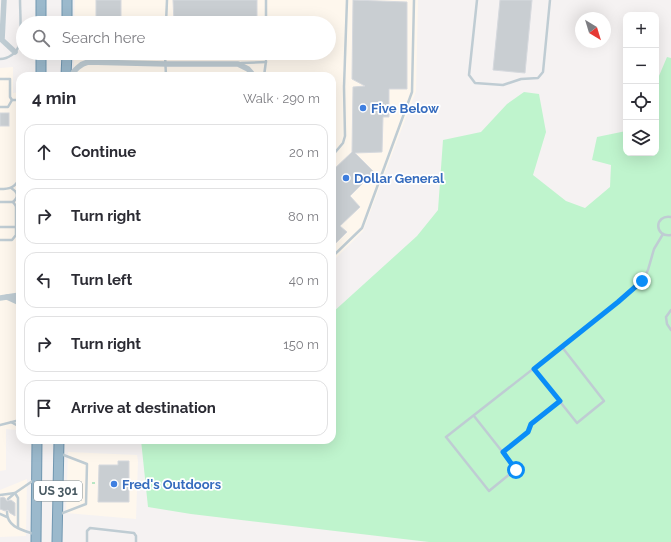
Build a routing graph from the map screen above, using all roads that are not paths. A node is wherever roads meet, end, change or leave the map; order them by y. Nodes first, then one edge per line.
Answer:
1 (4, 0) edge
2 (20, 0) edge
3 (41, 0) edge
4 (67, 0) edge
5 (167, 0) edge
6 (266, 0) edge
7 (347, 0) edge
8 (414, 0) edge
9 (476, 0) edge
10 (550, 0) edge
11 (20, 16) edge
12 (41, 16) edge
13 (67, 16) edge
14 (166, 16) edge
15 (266, 16) edge
16 (1, 39) edge
17 (15, 52) joint
18 (0, 59) edge
19 (41, 60) edge
20 (66, 60) edge
21 (166, 60) edge
22 (215, 60) edge
23 (254, 60) edge
24 (266, 60) edge
25 (166, 64) junction
26 (215, 64) junction
27 (238, 64) junction
28 (41, 72) edge
29 (66, 72) edge
30 (73, 72) edge
31 (166, 72) edge
32 (251, 72) edge
33 (264, 72) edge
34 (0, 78) edge
35 (12, 100) junction
36 (16, 100) edge
37 (0, 107) edge
38 (336, 151) edge
39 (16, 185) edge
40 (11, 188) junction
41 (0, 189) edge
42 (16, 192) edge
43 (16, 200) edge
44 (0, 202) edge
45 (13, 202) junction
46 (16, 206) joint
47 (671, 217) edge
48 (0, 227) edge
49 (16, 227) junction
50 (663, 234) junction
51 (671, 235) edge
52 (0, 240) edge
53 (336, 253) edge
54 (16, 296) edge
55 (7, 297) junction
56 (0, 298) edge
57 (16, 301) edge
58 (671, 310) edge
59 (671, 330) edge
60 (562, 347) junction
61 (534, 369) junction
62 (560, 401) junction
63 (474, 416) junction
64 (16, 421) edge
65 (11, 422) junction
66 (0, 425) edge
67 (16, 425) edge
68 (35, 444) edge
69 (60, 444) edge
70 (503, 452) junction
71 (59, 453) junction
72 (37, 479) junction
73 (15, 493) junction
74 (0, 495) edge
75 (8, 499) dead end
76 (6, 512) dead end
77 (0, 514) edge
78 (58, 514) junction
79 (7, 517) junction
80 (18, 528) junction
81 (36, 538) edge
82 (57, 542) edge
83 (87, 542) edge
84 (136, 542) edge

1 - 16 street
2 - 11 lane
3 - 12 highway
4 - 13 highway
5 - 14 lane
6 - 15 lane
7 - 38 lane
8 - 53 lane
9 - 10 lane
16 - 17 street
17 - 18 lane
19 - 28 highway
20 - 29 highway
21 - 25 lane
22 - 26 lane
23 - 27 lane
24 - 33 lane
25 - 26 street
25 - 30 street
25 - 31 lane
26 - 27 street
27 - 32 street
34 - 35 lane
35 - 36 lane
35 - 37 lane
39 - 40 lane
40 - 41 lane
40 - 42 lane
43 - 45 lane
44 - 45 lane
45 - 46 lane
46 - 49 lane
47 - 50 lane
48 - 49 lane
49 - 52 lane
50 - 51 lane
50 - 60 lane
54 - 55 street
55 - 56 street
55 - 57 street
58 - 59 lane
60 - 61 lane
60 - 62 lane
61 - 62 lane
61 - 63 lane
62 - 70 lane
63 - 70 lane
63 - 70 lane
64 - 65 lane
65 - 66 lane
65 - 67 lane
68 - 72 highway, US 301
69 - 71 highway, US 301
71 - 78 highway, US 301
71 - 78 lane
72 - 73 lane
72 - 81 highway, US 301
73 - 74 lane
73 - 75 lane
73 - 80 lane
76 - 79 lane
77 - 79 lane
78 - 82 highway, US 301
79 - 80 lane
80 - 81 lane
83 - 84 lane

